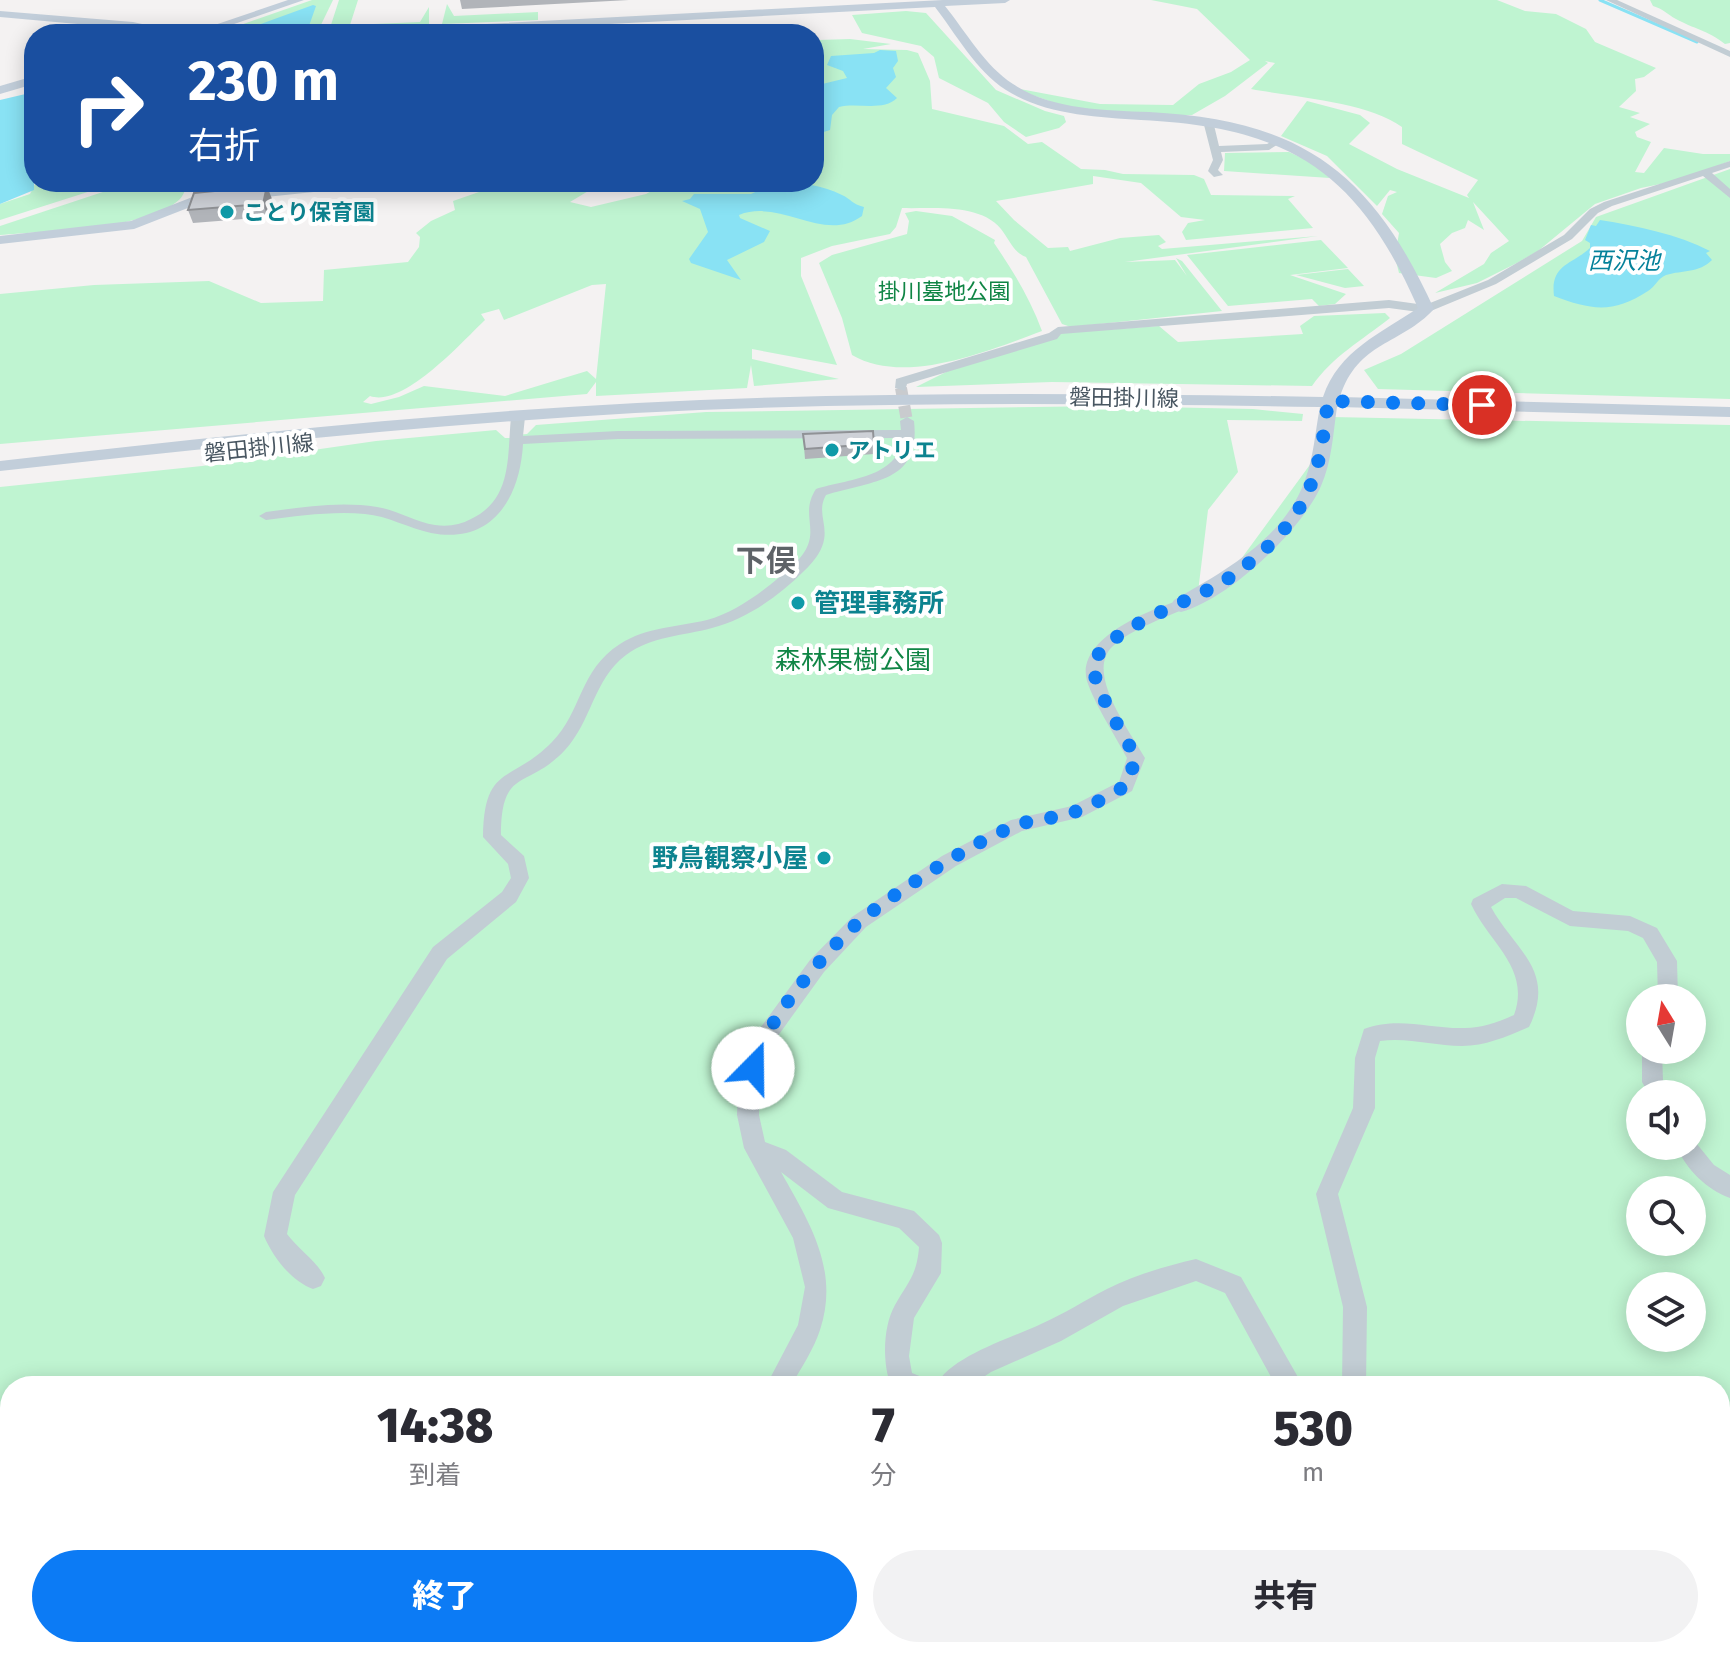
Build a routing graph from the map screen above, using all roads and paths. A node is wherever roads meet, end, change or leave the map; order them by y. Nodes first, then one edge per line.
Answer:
1 (299, 0) edge
2 (1005, 0) edge
3 (1610, 0) edge
4 (938, 4) junction
5 (0, 14) edge
6 (622, 20) junction
7 (121, 24) edge
8 (225, 24) edge
9 (544, 24) edge
10 (622, 24) edge
11 (1730, 54) edge
12 (24, 83) edge
13 (0, 90) edge
14 (1208, 121) junction
15 (1278, 141) junction
16 (1217, 149) junction
17 (1730, 164) edge
18 (1705, 172) junction
19 (1218, 175) dead end
20 (273, 192) edge
21 (1730, 195) edge
22 (0, 240) edge
23 (1426, 309) junction
24 (901, 388) dead end
25 (1328, 401) junction
26 (1730, 412) edge
27 (518, 417) junction
28 (516, 440) junction
29 (0, 464) edge
30 (0, 479) edge
31 (266, 516) dead end
32 (1181, 605) joint
33 (1668, 984) edge
34 (755, 1148) junction
35 (1697, 1160) edge
36 (1730, 1188) edge
37 (313, 1278) dead end
38 (783, 1376) edge
39 (900, 1376) edge
40 (963, 1376) edge
41 (1283, 1376) edge
42 (1354, 1376) edge

1 - 8 street
2 - 4 street
3 - 11 street
4 - 6 street
4 - 14 street
5 - 7 street
6 - 9 street
6 - 10 street
12 - 13 street
14 - 15 street
14 - 16 street
15 - 16 street
15 - 23 street
16 - 19 street
17 - 18 street
18 - 21 street
18 - 23 street
20 - 22 street
23 - 24 street
23 - 25 street
25 - 26 street, 磐田掛川線
25 - 27 street, 磐田掛川線
25 - 32 street
27 - 28 street
27 - 29 street, 磐田掛川線
27 - 30 street, 磐田掛川線
28 - 31 street
28 - 37 street
32 - 34 street
33 - 42 street
34 - 38 street
34 - 39 street
35 - 36 street
40 - 41 street

